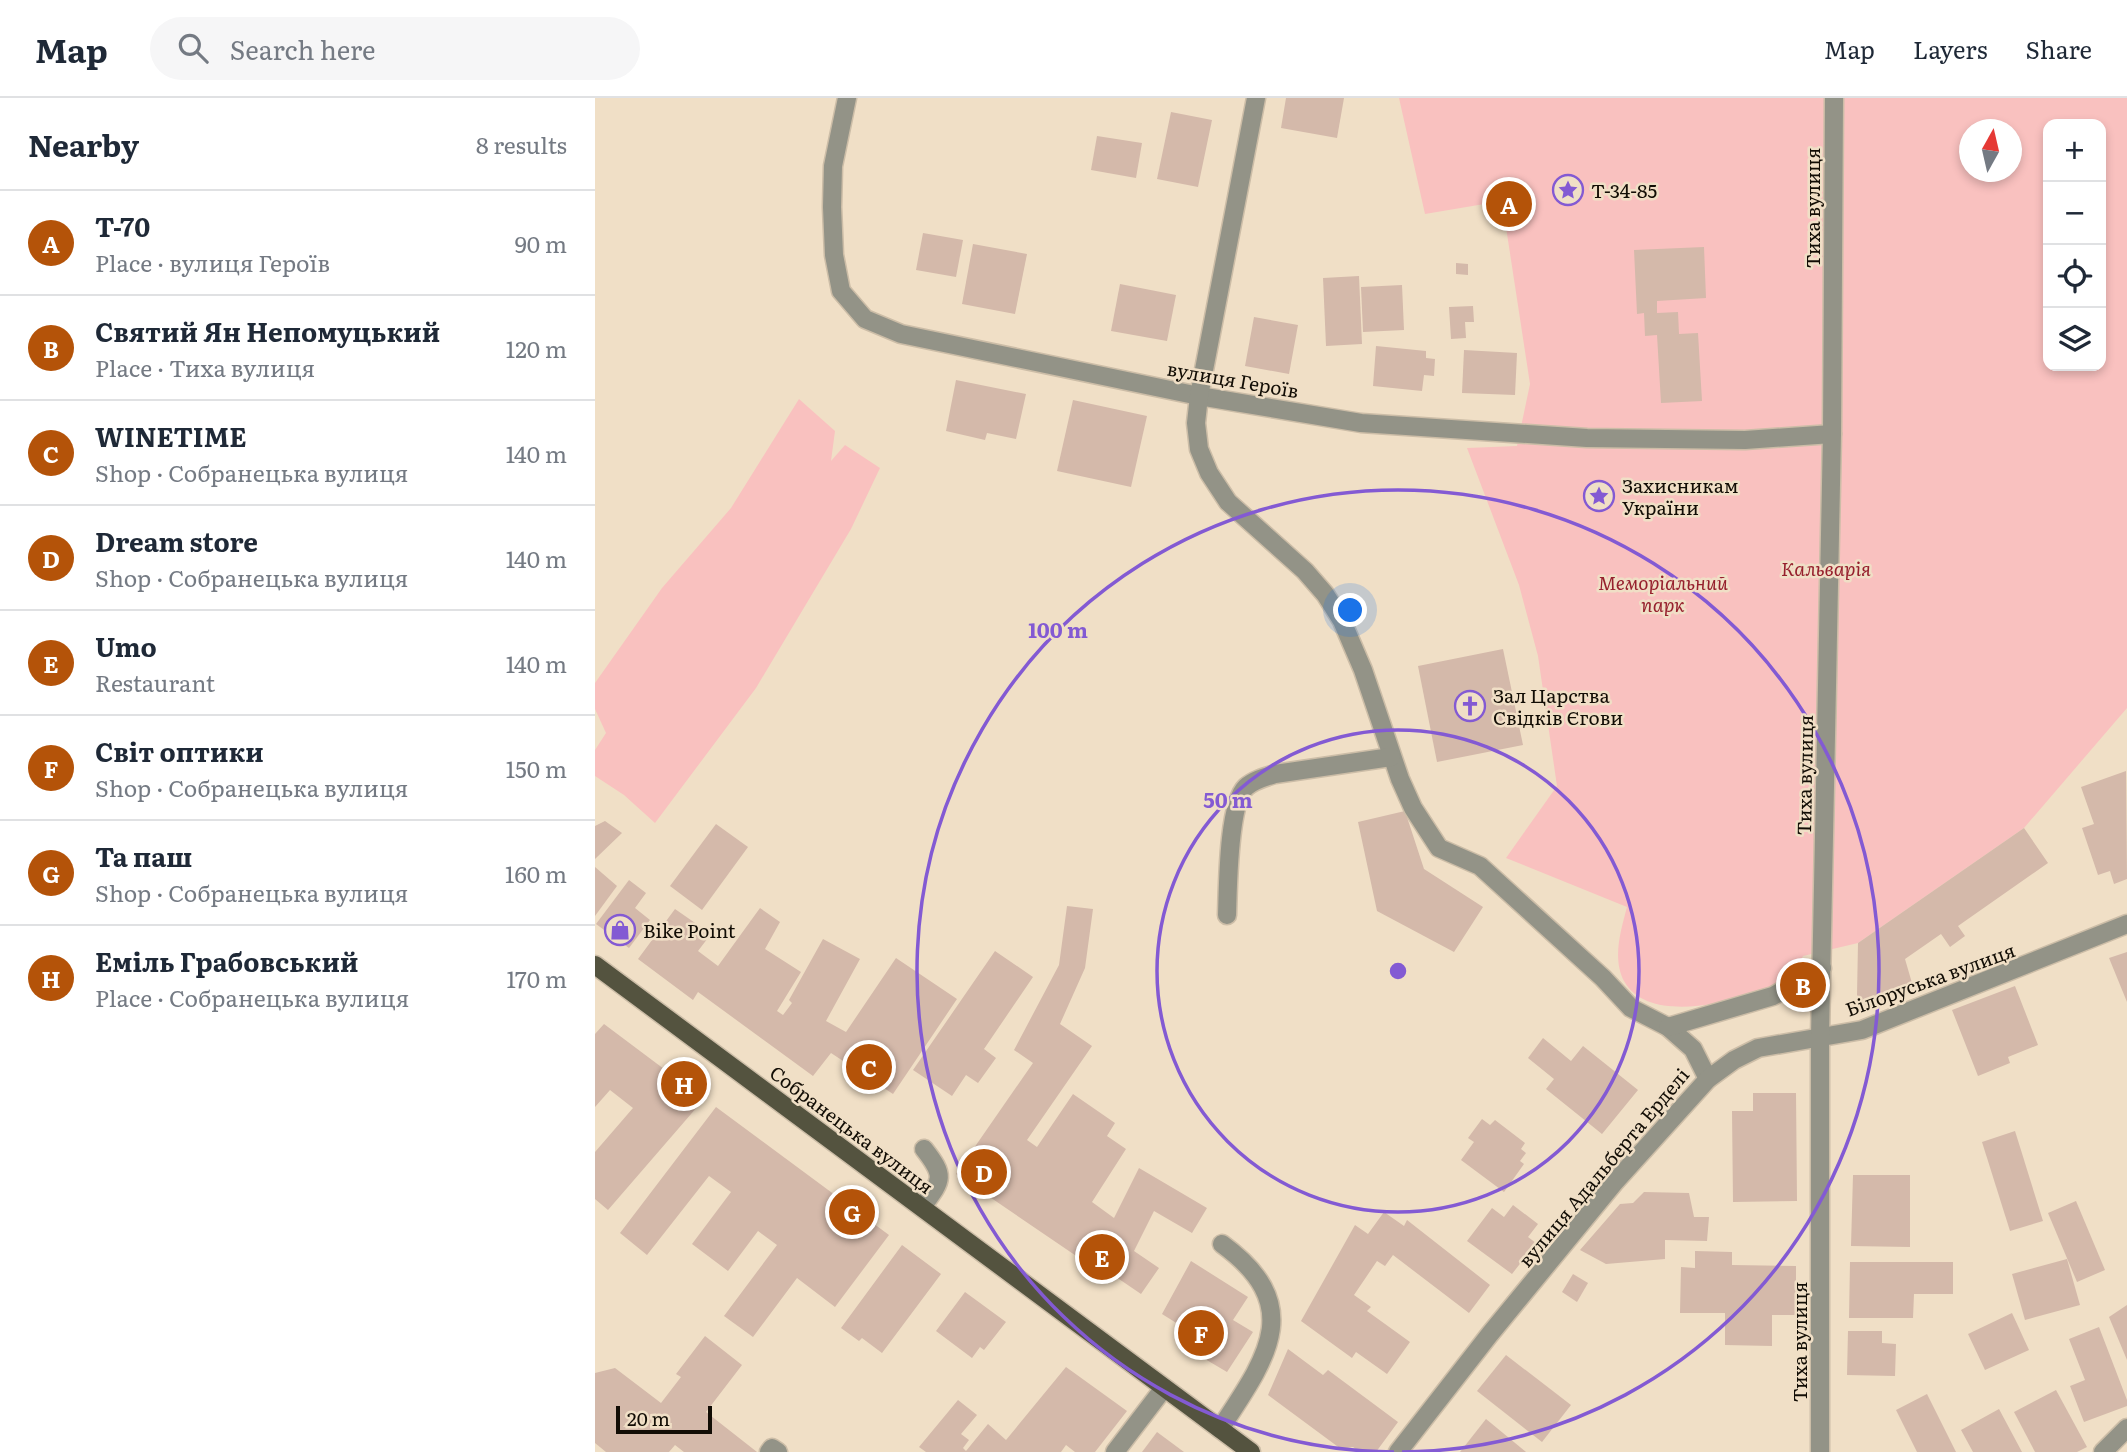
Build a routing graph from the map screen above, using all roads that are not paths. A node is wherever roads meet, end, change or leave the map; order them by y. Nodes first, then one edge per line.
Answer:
1 (847, 98) edge
2 (1256, 98) edge
3 (1834, 98) edge
4 (1199, 396) junction
5 (1832, 434) junction
6 (1391, 757) junction
7 (1227, 915) dead end
8 (2127, 924) edge
9 (595, 965) edge
10 (1822, 968) junction
11 (1668, 1027) junction
12 (1820, 1037) junction
13 (1708, 1079) junction
14 (924, 1149) dead end
15 (922, 1207) junction
16 (1221, 1244) dead end
17 (1164, 1388) junction
18 (2127, 1428) edge
19 (1220, 1429) junction
20 (769, 1452) edge
21 (778, 1452) edge
22 (1115, 1452) edge
23 (1251, 1452) edge
24 (1398, 1452) edge
25 (1820, 1452) edge
26 (2103, 1452) edge

1 - 4 street, вулиця Героїв
2 - 4 street, вулиця Адальберта Ерделі
3 - 5 street, Тиха вулиця
4 - 5 street, вулиця Героїв
4 - 6 street, вулиця Адальберта Ерделі
5 - 10 street, Тиха вулиця
6 - 7 street
6 - 11 street, вулиця Адальберта Ерделі
8 - 12 street, Білоруська вулиця
9 - 15 main road, Собранецька вулиця
10 - 11 street
10 - 12 street, Тиха вулиця
11 - 13 street, вулиця Адальберта Ерделі
12 - 13 street, Білоруська вулиця
12 - 25 street, Тиха вулиця
13 - 24 street, вулиця Адальберта Ерделі
14 - 15 street
15 - 17 main road, Собранецька вулиця
16 - 19 street
17 - 19 main road, Собранецька вулиця
17 - 22 street
18 - 26 street
19 - 23 main road, Собранецька вулиця
20 - 21 street

